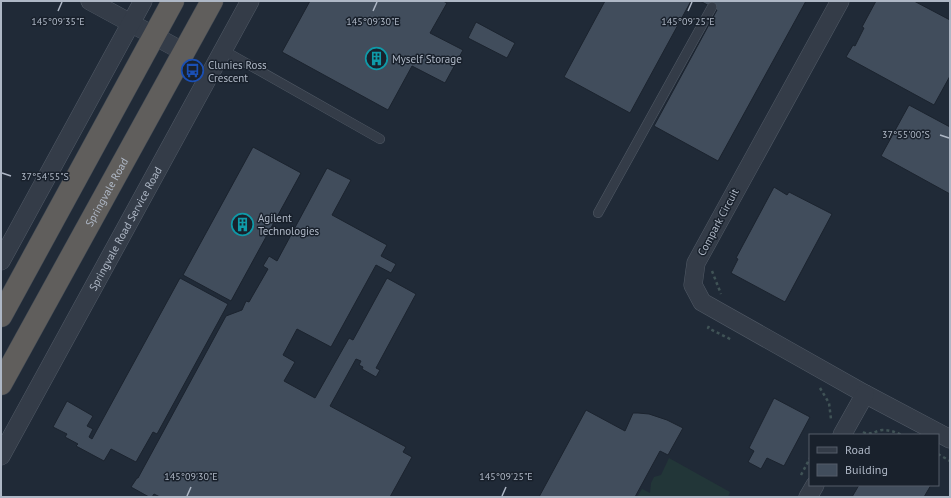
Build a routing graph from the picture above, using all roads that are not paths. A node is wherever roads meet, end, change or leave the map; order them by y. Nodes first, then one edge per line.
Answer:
1 (90, 1) edge
2 (143, 1) edge
3 (173, 1) edge
4 (212, 1) edge
5 (250, 1) edge
6 (840, 1) edge
7 (712, 7) dead end
8 (131, 24) junction
9 (154, 36) junction
10 (223, 50) junction
11 (184, 52) junction
12 (380, 139) dead end
13 (598, 213) dead end
14 (1, 262) edge
15 (1, 316) edge
16 (1, 384) edge
17 (865, 394) junction
18 (843, 434) edge
19 (950, 439) edge
20 (1, 456) edge
21 (814, 486) edge
22 (808, 497) edge

1 - 8 street
2 - 8 street
3 - 9 highway
4 - 11 highway, Springvale Road
5 - 10 street, Springvale Road Service Road
6 - 17 street, Compark Circuit
7 - 13 lane
8 - 9 street
8 - 14 street
9 - 11 street
9 - 15 highway
10 - 12 lane
10 - 20 street, Springvale Road Service Road
11 - 16 highway, Springvale Road
17 - 18 street
17 - 19 street, Compark Circuit
21 - 22 street

